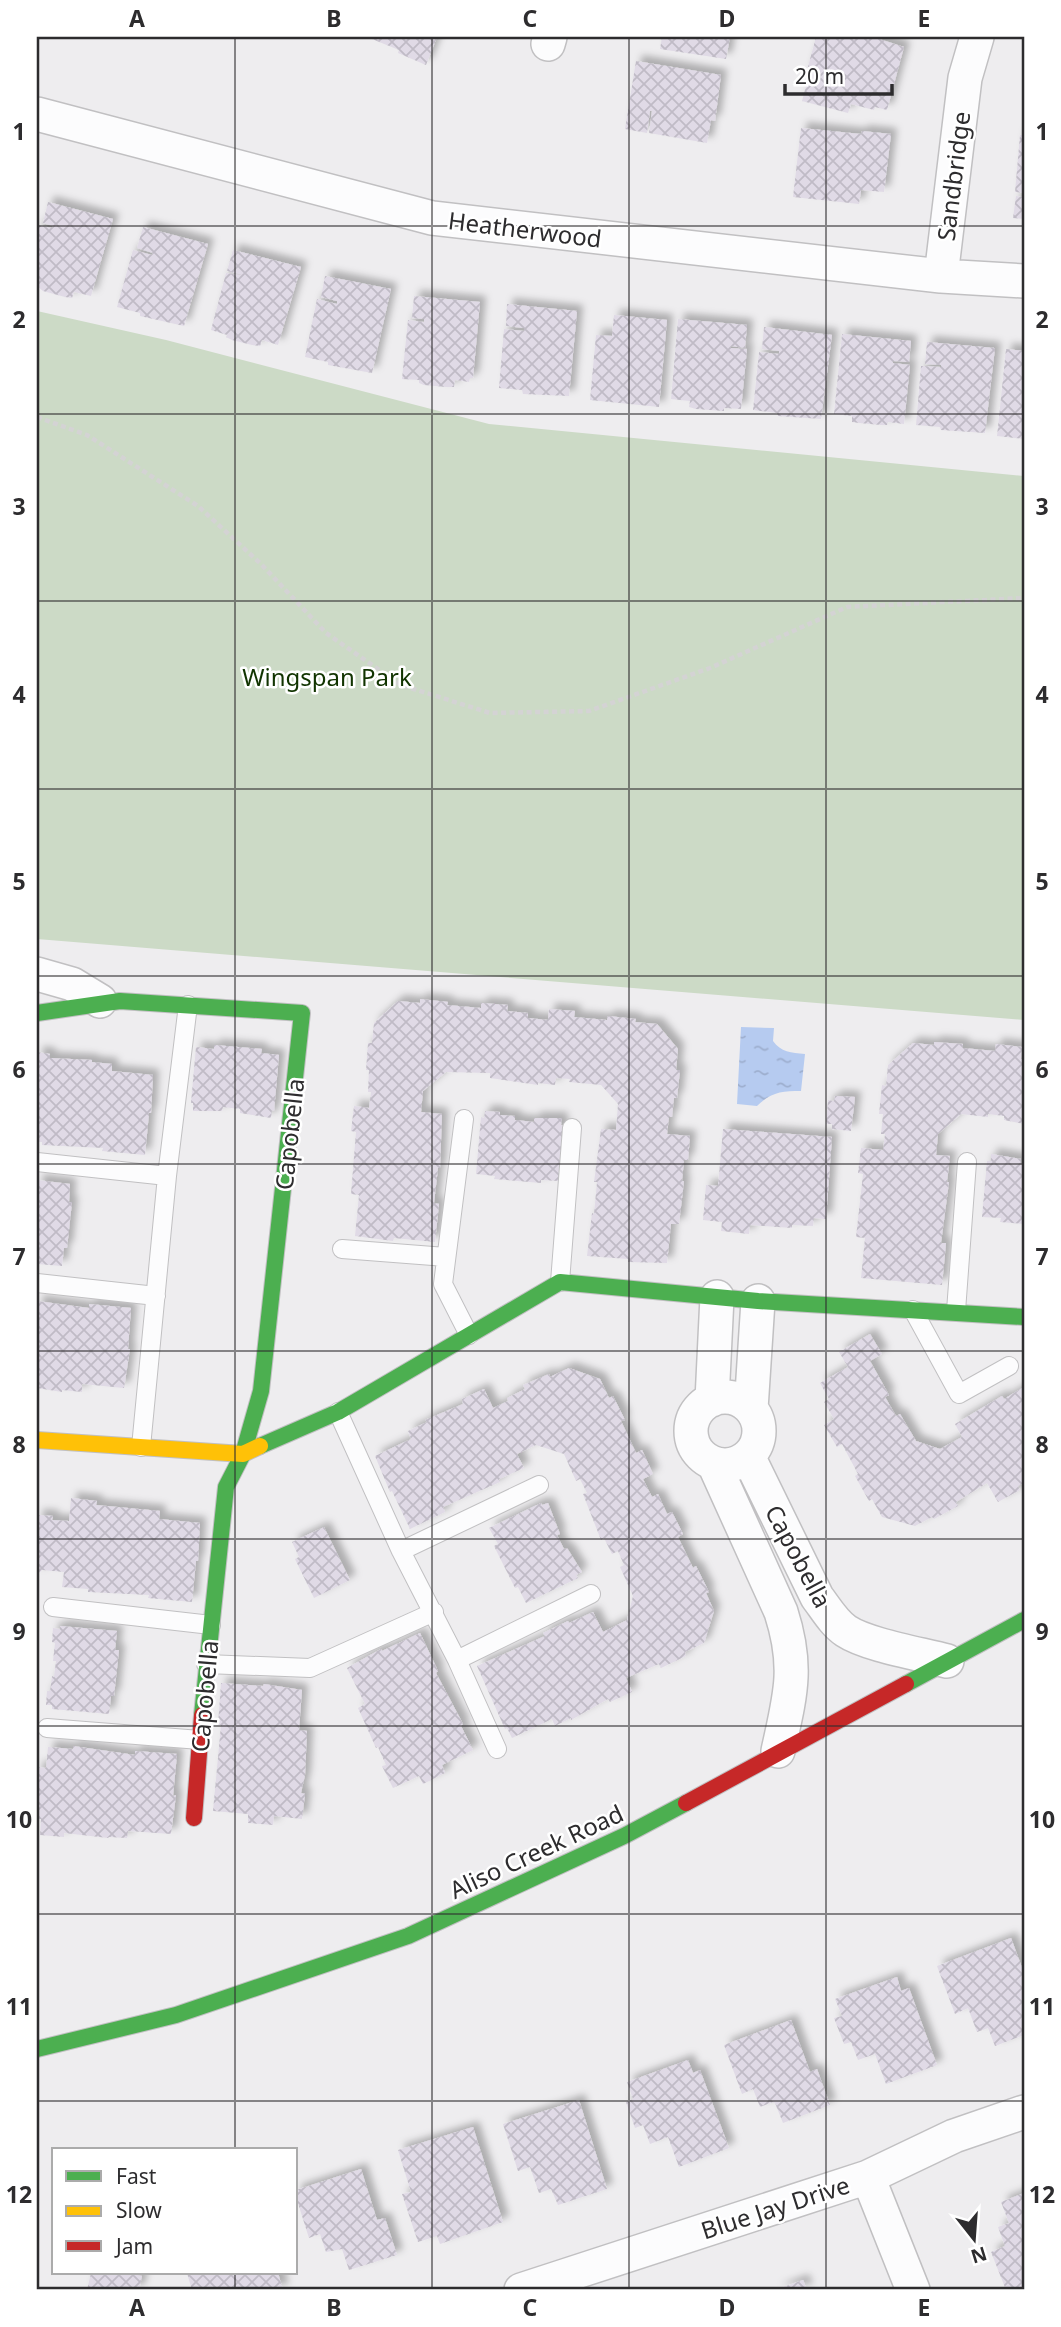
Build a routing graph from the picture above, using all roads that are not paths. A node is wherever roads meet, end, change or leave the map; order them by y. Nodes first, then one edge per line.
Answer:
1 (977, 37) edge
2 (37, 114) edge
3 (941, 276) junction
4 (1024, 281) edge
5 (37, 974) edge
6 (100, 1001) junction
7 (188, 1005) junction
8 (37, 1013) edge
9 (464, 1119) dead end
10 (572, 1128) dead end
11 (37, 1162) edge
12 (967, 1162) dead end
13 (167, 1176) junction
14 (342, 1250) dead end
15 (446, 1257) junction
16 (560, 1282) junction
17 (37, 1283) edge
18 (156, 1296) junction
19 (717, 1297) junction
20 (758, 1301) junction
21 (913, 1309) junction
22 (956, 1311) junction
23 (1024, 1317) edge
24 (469, 1335) junction
25 (1009, 1366) dead end
26 (712, 1400) junction
27 (751, 1409) junction
28 (338, 1412) junction
29 (37, 1440) edge
30 (141, 1447) junction
31 (243, 1454) junction
32 (748, 1456) junction
33 (714, 1464) junction
34 (539, 1485) dead end
35 (401, 1551) junction
36 (591, 1594) dead end
37 (53, 1607) dead end
38 (434, 1612) junction
39 (1024, 1620) edge
40 (211, 1625) junction
41 (457, 1660) junction
42 (947, 1661) junction
43 (206, 1664) junction
44 (47, 1728) dead end
45 (200, 1741) junction
46 (497, 1749) dead end
47 (778, 1751) junction
48 (194, 1818) dead end
49 (37, 2049) edge
50 (1024, 2112) edge
51 (868, 2177) junction
52 (521, 2290) edge
53 (913, 2290) edge

1 - 3 street, Sandbridge
2 - 3 street, Heatherwood
3 - 4 street, Heatherwood
5 - 6 street, Capobella
6 - 7 street, Capobella
6 - 8 street, Capobella
7 - 13 lane
7 - 31 street, Capobella
9 - 15 lane
10 - 16 lane
11 - 13 lane
12 - 22 lane
13 - 18 lane
14 - 15 lane
15 - 24 lane
16 - 19 street
16 - 24 street
17 - 18 lane
18 - 30 lane
19 - 20 street
19 - 26 street
20 - 21 street
20 - 27 street
21 - 22 street
21 - 25 lane
22 - 23 street
24 - 28 street
26 - 27 street
26 - 33 street, Capobella
27 - 32 street
28 - 31 street
28 - 35 lane
29 - 30 street
30 - 31 street
31 - 40 street, Capobella
32 - 33 street
32 - 42 street, Capobella
33 - 47 street, Capobella
34 - 35 lane
35 - 38 lane
36 - 41 lane
37 - 40 lane
38 - 41 lane
38 - 43 lane
39 - 42 street, Aliso Creek Road
40 - 43 street, Capobella
41 - 46 lane
42 - 47 street, Aliso Creek Road
43 - 45 street, Capobella
44 - 45 lane
45 - 48 street, Capobella
47 - 49 street, Aliso Creek Road
50 - 51 street, Blue Jay Drive
51 - 52 street, Blue Jay Drive
51 - 53 street

